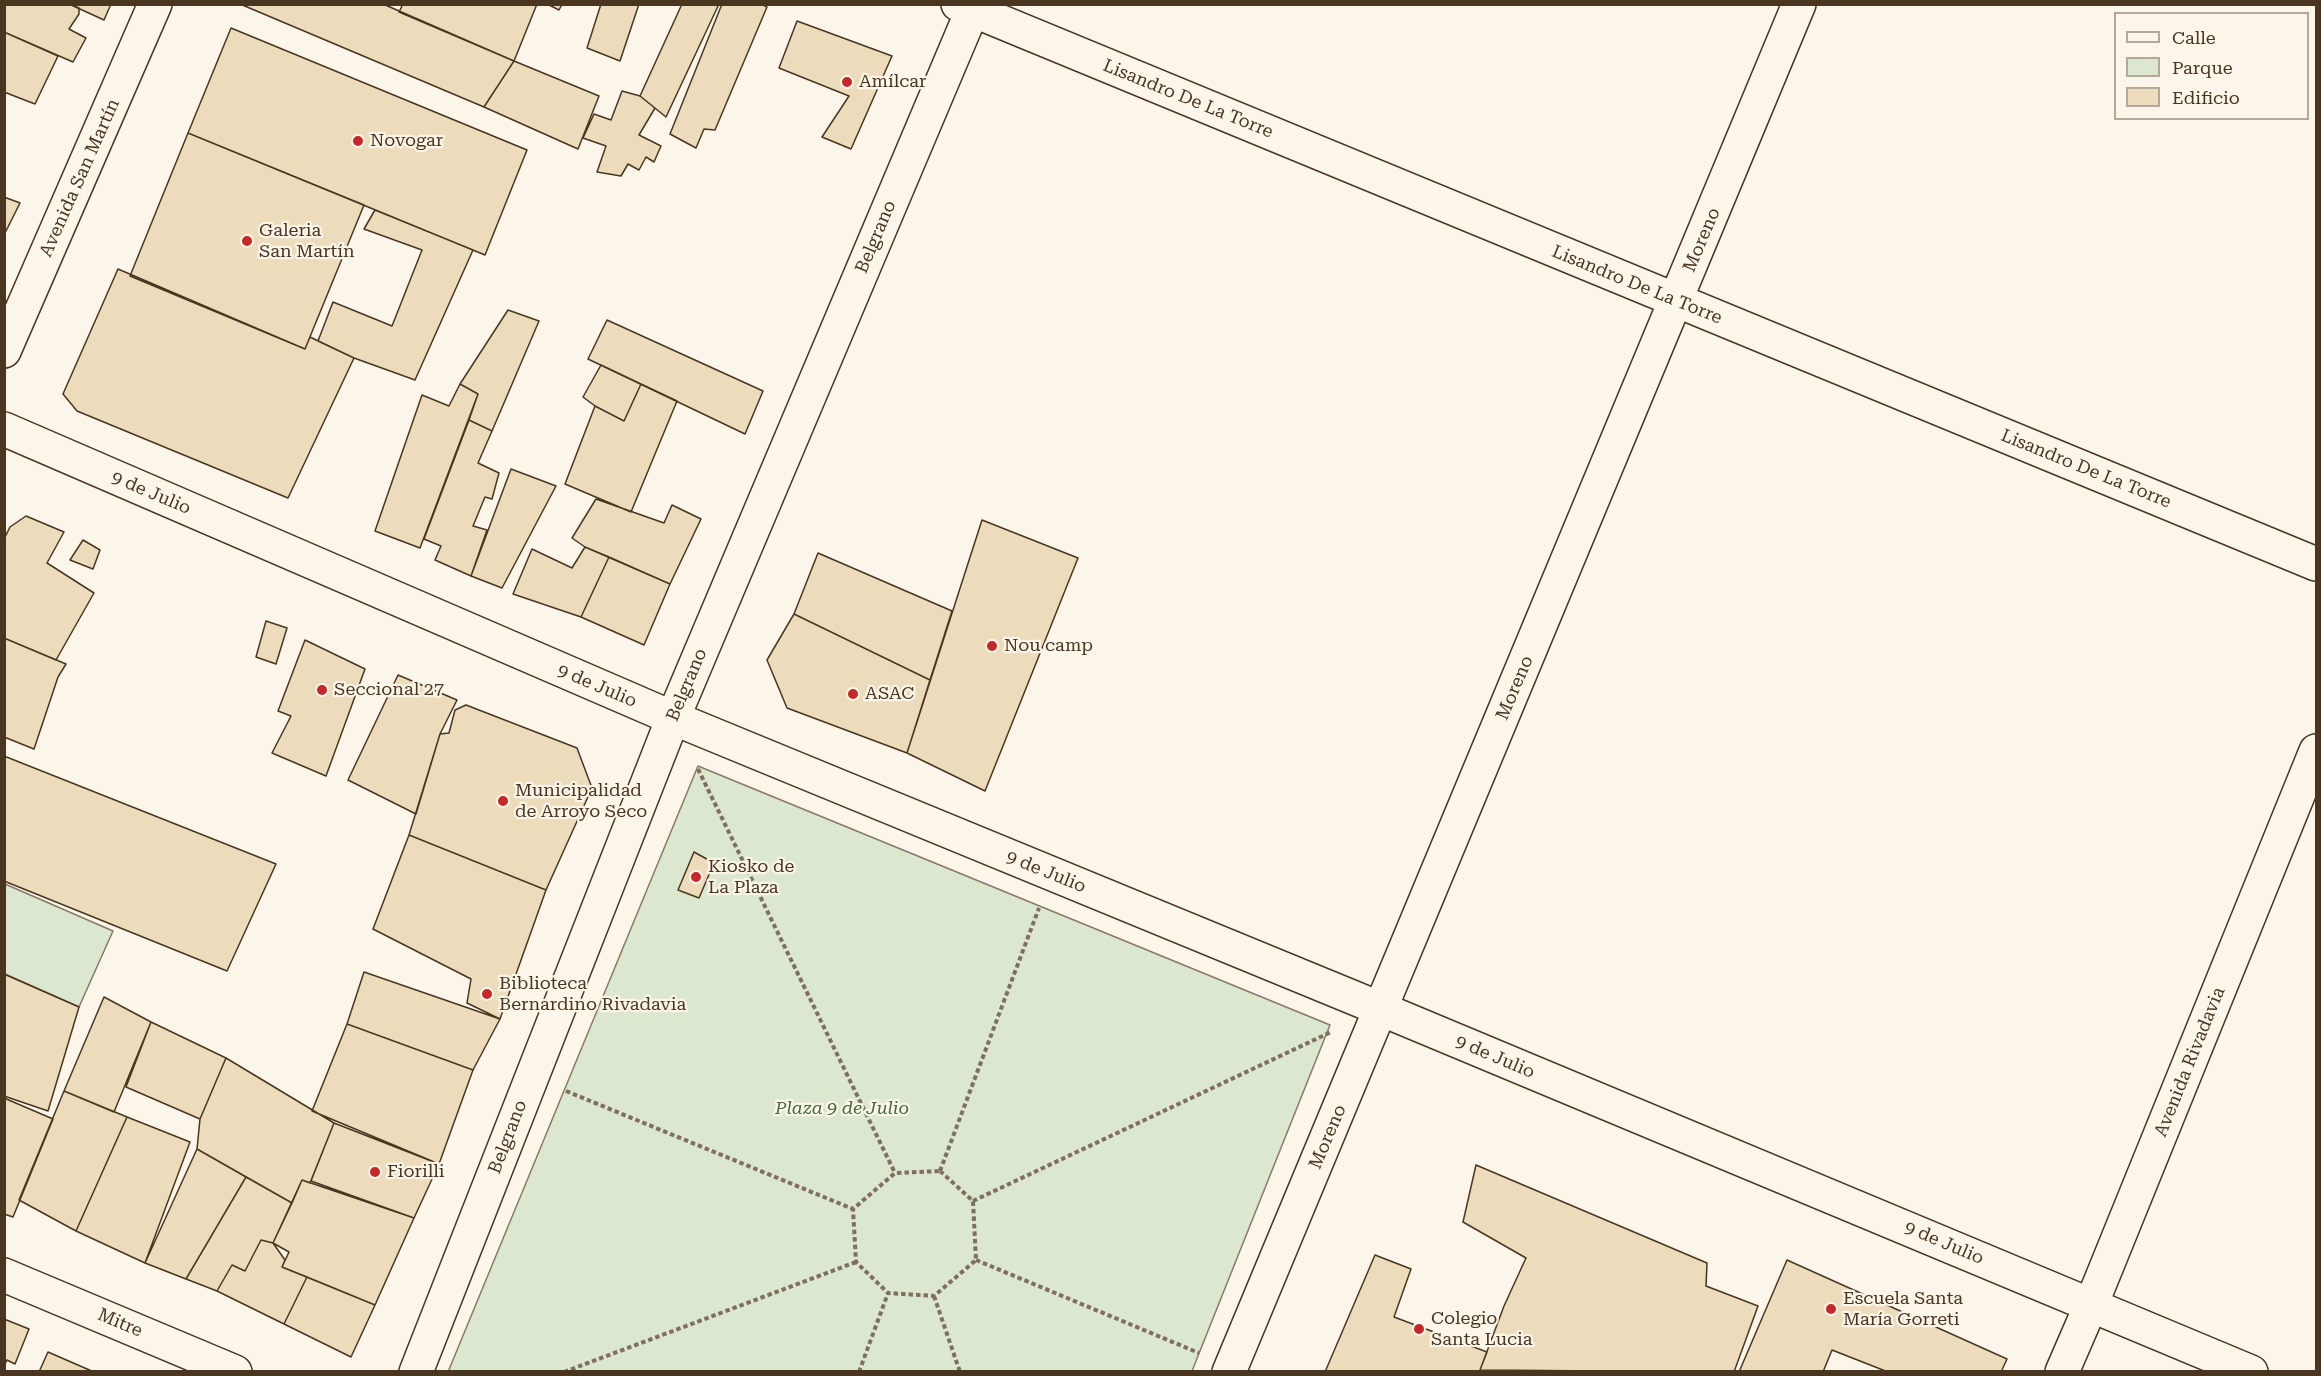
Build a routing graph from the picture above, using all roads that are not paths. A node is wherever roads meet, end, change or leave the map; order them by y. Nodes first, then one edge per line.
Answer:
1 (156, 4) edge
2 (1799, 4) edge
3 (968, 6) edge
4 (1676, 301) junction
5 (4, 351) edge
6 (4, 429) edge
7 (2316, 564) edge
8 (673, 718) junction
9 (2316, 751) edge
10 (1381, 1009) junction
11 (4, 1275) edge
12 (2091, 1305) junction
13 (1230, 1369) edge
14 (235, 1371) edge
15 (416, 1371) edge
16 (2062, 1371) edge
17 (2250, 1371) edge

1 - 5 street, Avenida San Martín
2 - 4 street, Moreno
3 - 4 street, Lisandro De La Torre
3 - 8 street, Belgrano
4 - 7 street, Lisandro De La Torre
4 - 10 street, Moreno
6 - 8 street, 9 de Julio
8 - 10 street, 9 de Julio
8 - 15 street, Belgrano
9 - 12 street, Avenida Rivadavia
10 - 12 street, 9 de Julio
10 - 13 street, Moreno
11 - 14 street, Mitre
12 - 16 street, Avenida Rivadavia
12 - 17 street, 9 de Julio

